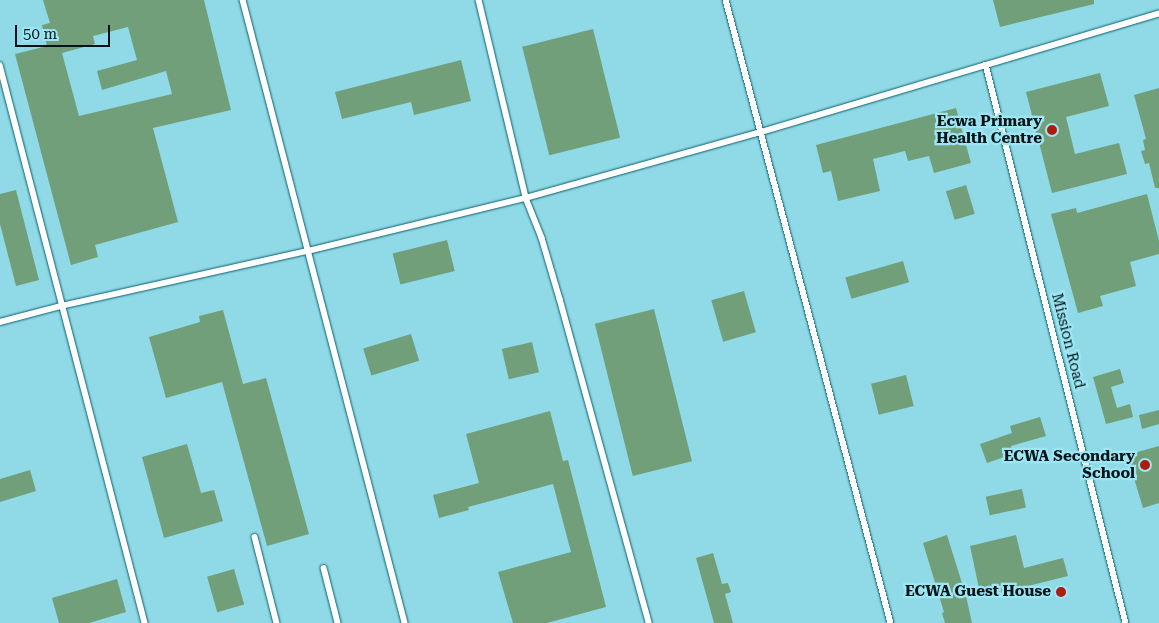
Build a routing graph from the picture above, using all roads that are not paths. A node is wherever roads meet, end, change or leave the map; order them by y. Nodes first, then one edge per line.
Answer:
1 (243, 0) edge
2 (480, 0) edge
3 (726, 0) edge
4 (1159, 13) edge
5 (0, 65) edge
6 (986, 65) junction
7 (761, 132) junction
8 (526, 198) junction
9 (308, 251) junction
10 (61, 306) junction
11 (0, 322) edge
12 (255, 537) dead end
13 (324, 568) dead end
14 (145, 623) edge
15 (277, 623) edge
16 (338, 623) edge
17 (404, 623) edge
18 (649, 623) edge
19 (891, 623) edge
20 (1126, 623) edge

1 - 9 lane
2 - 8 lane
3 - 7 lane
4 - 6 lane
5 - 10 lane
6 - 7 lane
6 - 20 lane, Mission Road
7 - 8 lane
7 - 19 lane
8 - 9 lane
8 - 18 lane
9 - 10 lane
9 - 17 lane
10 - 11 lane
10 - 14 lane
12 - 15 lane
13 - 16 lane

